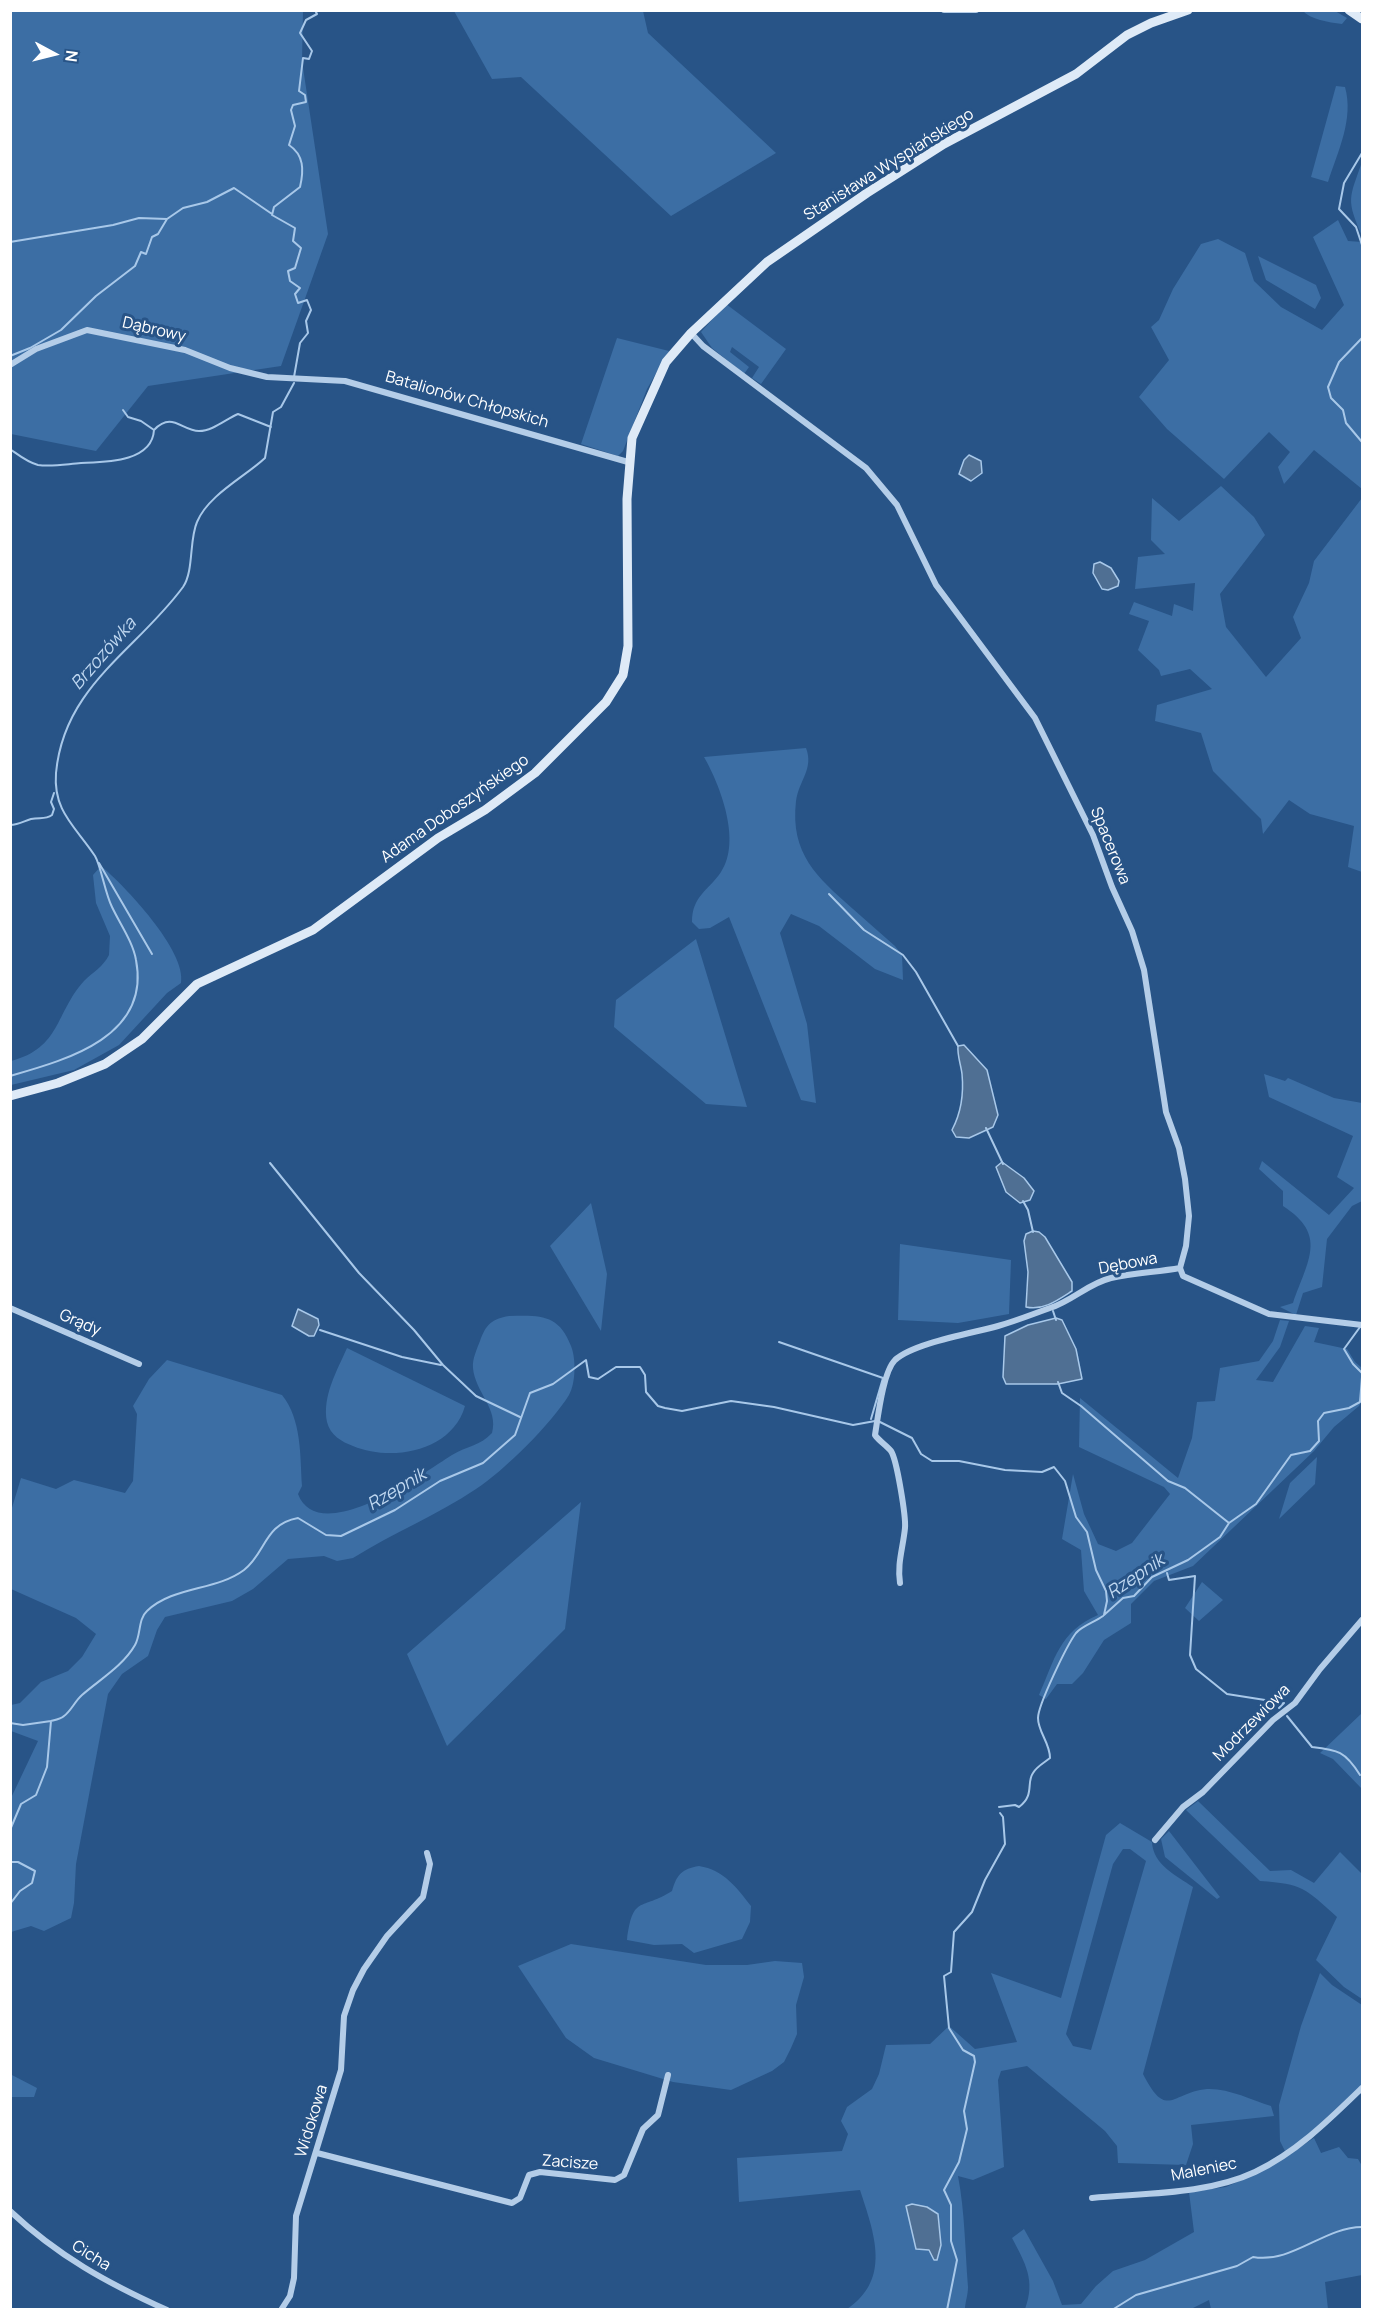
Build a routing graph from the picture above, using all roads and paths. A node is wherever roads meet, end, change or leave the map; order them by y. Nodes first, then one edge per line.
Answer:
1 (944, 10) edge
2 (976, 10) edge
3 (1188, 10) edge
4 (1349, 10) edge
5 (1362, 19) edge
6 (689, 335) junction
7 (10, 365) edge
8 (296, 380) joint
9 (628, 462) junction
10 (10, 1096) edge
11 (1179, 1268) junction
12 (10, 1308) edge
13 (1359, 1325) edge
14 (139, 1364) dead end
15 (900, 1583) dead end
16 (1362, 1620) edge
17 (1155, 1840) dead end
18 (427, 1853) dead end
19 (668, 2075) dead end
20 (1362, 2088) edge
21 (317, 2153) junction
22 (1092, 2198) dead end
23 (10, 2211) edge
24 (167, 2310) edge
25 (281, 2310) edge

1 - 2 street
3 - 6 street, Stanisława Wyspiańskiego
4 - 5 street
6 - 9 street, Adama Doboszyńskiego
6 - 11 street, Spacerowa
7 - 8 street, Dąbrowy
8 - 9 street, Batalionów Chłopskich
9 - 10 street, Adama Doboszyńskiego
11 - 13 street, Dębowa
11 - 15 street, Dębowa
12 - 14 street, Grądy
16 - 17 street, Modrzewiowa
18 - 21 street, Widokowa
19 - 21 street, Zacisze
20 - 22 street, Maleniec
21 - 25 street, Widokowa
23 - 24 street, Cicha

